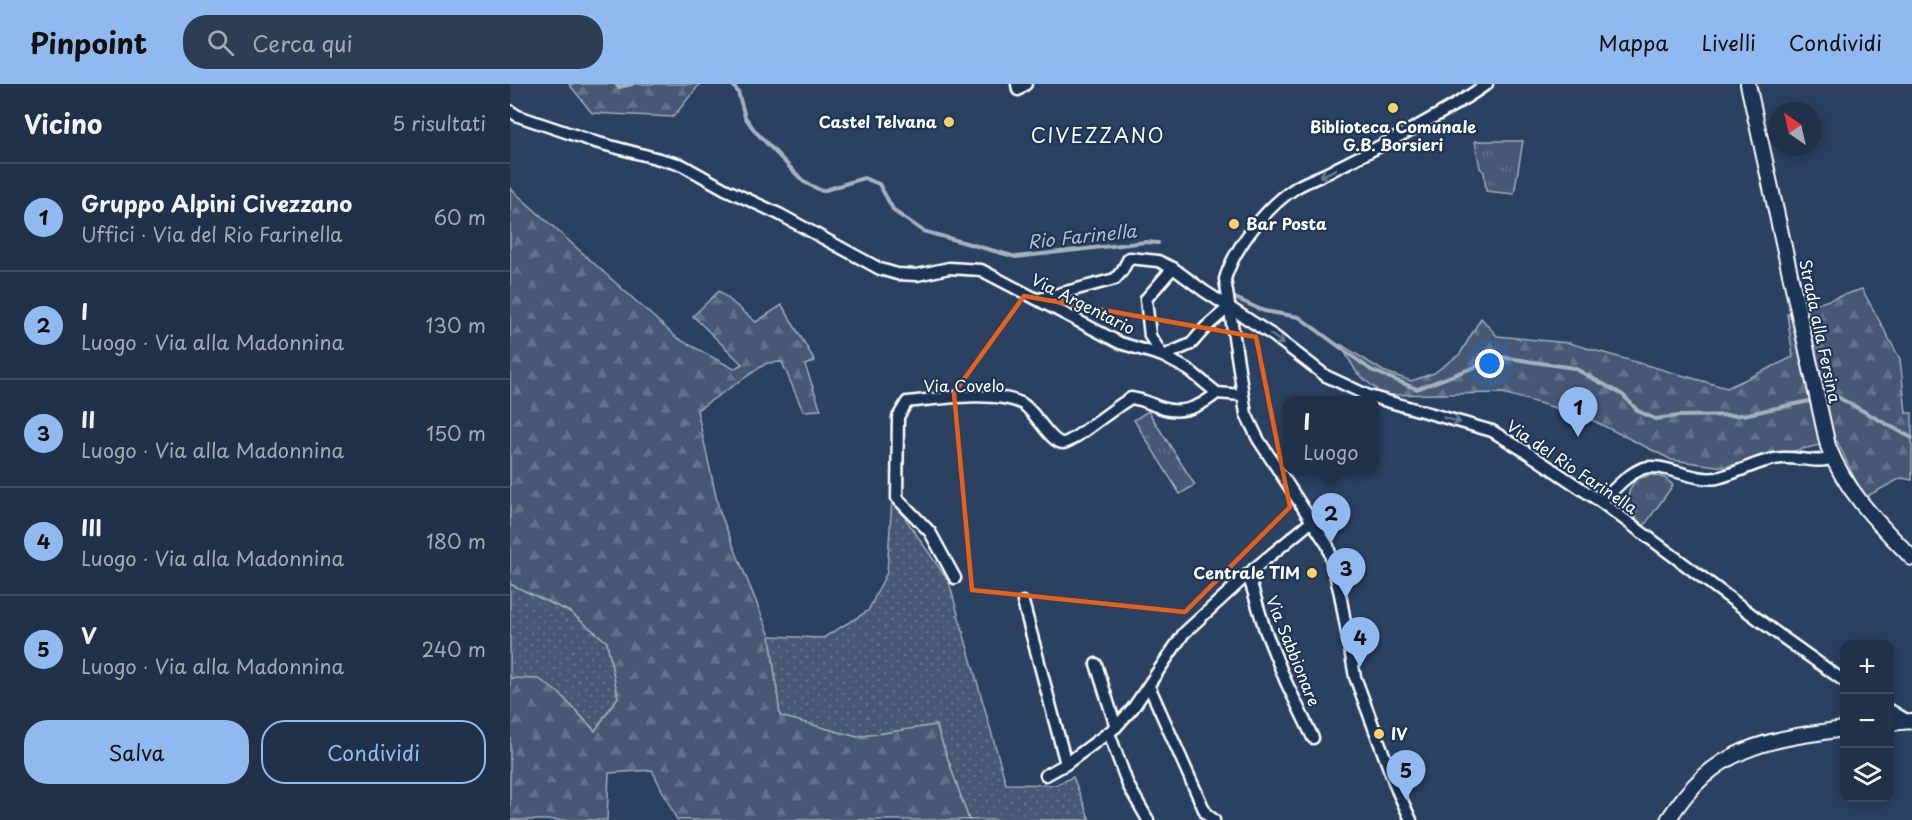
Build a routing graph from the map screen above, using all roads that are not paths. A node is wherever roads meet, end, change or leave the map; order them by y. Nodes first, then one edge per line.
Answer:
1 (1017, 84) edge
2 (1026, 84) edge
3 (1487, 84) edge
4 (1748, 84) edge
5 (510, 111) edge
6 (1173, 268) junction
7 (1039, 299) junction
8 (1228, 307) junction
9 (1163, 356) junction
10 (1217, 393) junction
11 (1242, 395) junction
12 (1369, 396) edge
13 (1379, 399) edge
14 (1833, 458) junction
15 (1601, 502) junction
16 (1311, 522) junction
17 (1912, 558) edge
18 (1248, 574) junction
19 (955, 578) dead end
20 (1023, 602) dead end
21 (1096, 664) dead end
22 (1840, 677) edge
23 (1149, 686) junction
24 (1894, 712) edge
25 (1910, 721) edge
26 (1894, 723) edge
27 (1112, 730) junction
28 (1840, 730) edge
29 (1313, 738) dead end
30 (1066, 764) junction
31 (1046, 775) dead end
32 (1148, 820) edge
33 (1214, 820) edge
34 (1411, 820) edge
35 (1668, 820) edge

1 - 2 street
3 -> 8 street
4 - 14 street, Strada alla Fersina
5 - 7 street, Via Argentario
6 - 7 street, Via del Rio Farinella
6 - 8 street, Via del Rio Farinella
6 - 9 street
7 - 9 street, Via Argentario
8 - 9 street
8 - 11 street
8 -> 12 street, Via del Rio Farinella
9 - 10 street
10 - 11 street
10 - 19 street, Via Covelo
11 - 16 street
13 -> 15 street, Via del Rio Farinella
14 - 15 street
14 - 17 street, Strada alla Fersina
15 - 22 street, Via del Rio Farinella
16 - 18 street
16 - 34 street
18 - 23 street
18 - 29 street, Via Sabbionare
20 - 30 street
21 - 27 street
23 - 27 street
23 - 33 street
24 - 25 street
25 - 26 street
27 - 30 street
27 - 32 street
28 - 35 street
30 - 31 street

